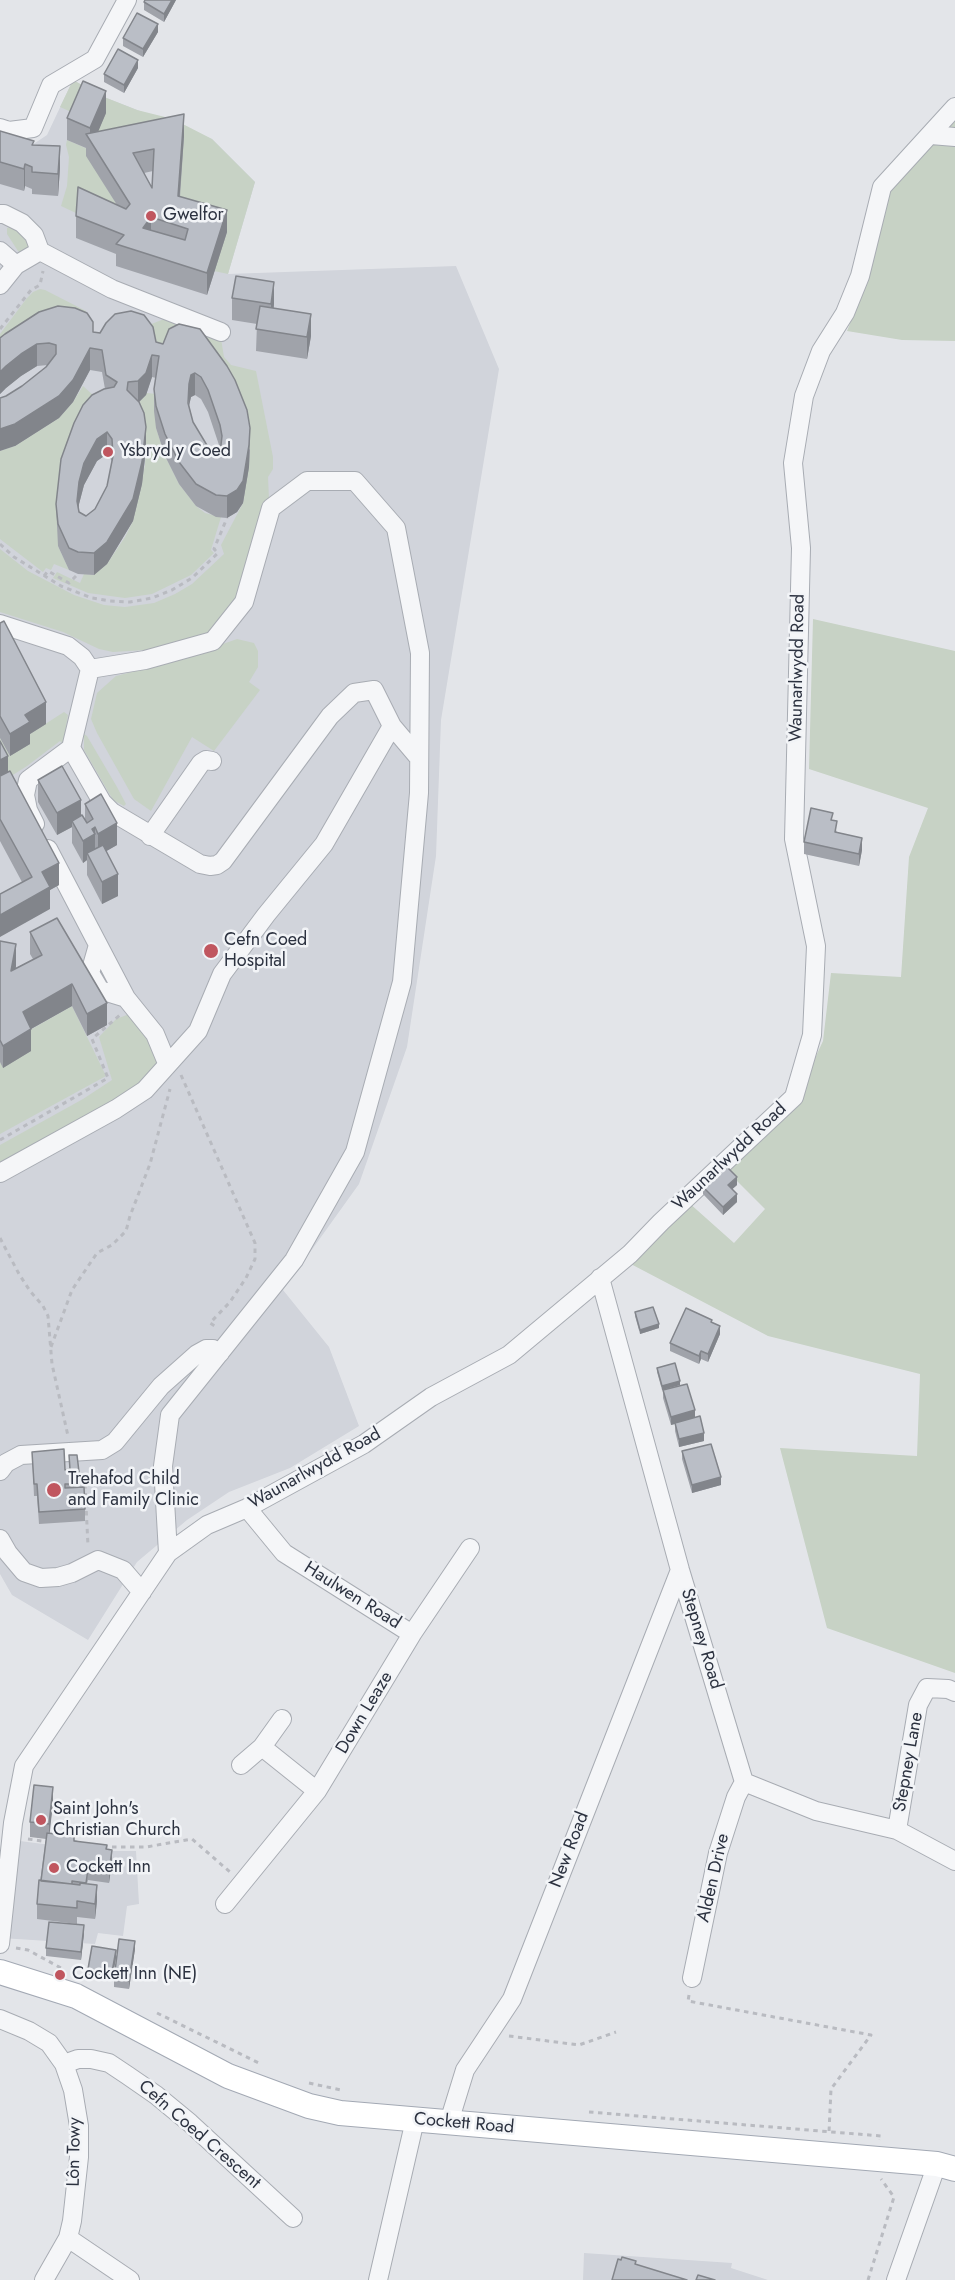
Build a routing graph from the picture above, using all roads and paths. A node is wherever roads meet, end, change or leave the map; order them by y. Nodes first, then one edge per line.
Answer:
1 (127, 0) edge
2 (955, 106) edge
3 (0, 128) edge
4 (931, 135) junction
5 (955, 137) edge
6 (0, 214) edge
7 (0, 251) edge
8 (42, 258) junction
9 (16, 265) junction
10 (0, 285) edge
11 (0, 329) edge
12 (221, 332) dead end
13 (227, 518) edge
14 (0, 544) edge
15 (78, 574) edge
16 (44, 576) junction
17 (0, 624) edge
18 (90, 669) junction
19 (392, 726) junction
20 (71, 748) junction
21 (420, 758) junction
22 (212, 761) dead end
23 (150, 836) junction
24 (130, 1001) junction
25 (172, 1062) junction
26 (0, 1140) edge
27 (0, 1173) edge
28 (0, 1238) edge
29 (600, 1278) junction
30 (210, 1323) dead end
31 (51, 1347) junction
32 (220, 1353) junction
33 (72, 1451) junction
34 (0, 1471) edge
35 (85, 1484) dead end
36 (247, 1508) junction
37 (0, 1539) edge
38 (470, 1548) dead end
39 (168, 1553) junction
40 (93, 1562) junction
41 (680, 1570) junction
42 (142, 1592) junction
43 (412, 1634) junction
44 (955, 1692) edge
45 (282, 1719) dead end
46 (262, 1747) junction
47 (242, 1765) dead end
48 (744, 1782) junction
49 (317, 1791) junction
50 (897, 1830) junction
51 (12, 1837) junction
52 (56, 1842) edge
53 (100, 1847) edge
54 (955, 1861) edge
55 (242, 1883) junction
56 (225, 1904) dead end
57 (5, 1946) edge
58 (67, 1971) dead end
59 (0, 1972) edge
60 (692, 1978) joint
61 (156, 2013) dead end
62 (0, 2019) edge
63 (616, 2032) dead end
64 (489, 2034) junction
65 (64, 2064) junction
66 (264, 2066) dead end
67 (300, 2079) dead end
68 (350, 2092) dead end
69 (416, 2120) junction
70 (449, 2122) junction
71 (827, 2155) junction
72 (946, 2166) edge
73 (894, 2197) dead end
74 (293, 2218) dead end
75 (68, 2238) junction
76 (44, 2280) edge
77 (130, 2280) edge
78 (378, 2280) edge
79 (868, 2280) edge
80 (896, 2280) edge

1 - 3 street
2 - 4 street, Waunarlwydd Road
4 - 5 street
4 - 29 street, Waunarlwydd Road
6 - 8 street
7 - 9 street
8 - 9 street
8 - 11 path
8 - 12 street
9 - 10 street
13 - 16 path
14 - 16 path
15 - 16 path
17 - 18 street
18 - 20 street
18 - 21 street
19 - 21 street
19 - 23 street
19 - 25 street
20 - 23 street
20 - 24 street
21 - 32 street
22 - 23 street
24 - 25 street
24 - 26 path
25 - 27 street
25 - 30 path
25 - 31 path
28 - 31 path
29 - 36 street, Waunarlwydd Road
29 - 41 street, Stepney Road
31 - 33 path
32 - 33 street
32 - 39 street
33 - 34 street
35 - 40 path
36 - 39 street, Waunarlwydd Road
36 - 43 street, Haulwen Road
37 - 40 street
38 - 43 street, Haulwen Road
39 - 42 street, Waunarlwydd Road
40 - 42 street
41 - 48 street, Stepney Road
41 - 64 street, New Road
42 - 51 street, Waunarlwydd Road
43 - 49 street, Down Leaze
44 - 50 street, Stepney Lane
45 - 46 street
46 - 47 street
46 - 49 street
48 - 50 street
48 - 60 street, Alden Drive
49 - 55 street, Down Leaze
50 - 54 street
51 - 52 path
51 - 57 street, Waunarlwydd Road
53 - 55 path
55 - 56 street, Down Leaze
57 - 58 path
59 - 69 main road, Cockett Road
60 - 71 path
61 - 66 path
62 - 65 street, Lôn Towy
63 - 64 path
64 - 70 street, New Road
65 - 74 street, Cefn Coed Crescent
65 - 75 street, Lôn Towy
67 - 68 path
69 - 70 main road, Cockett Road
69 - 78 street
70 - 71 main road, Cockett Road
71 - 72 main road, Cockett Road
72 - 80 street
73 - 79 path
75 - 76 street, Lôn Towy
75 - 77 street

